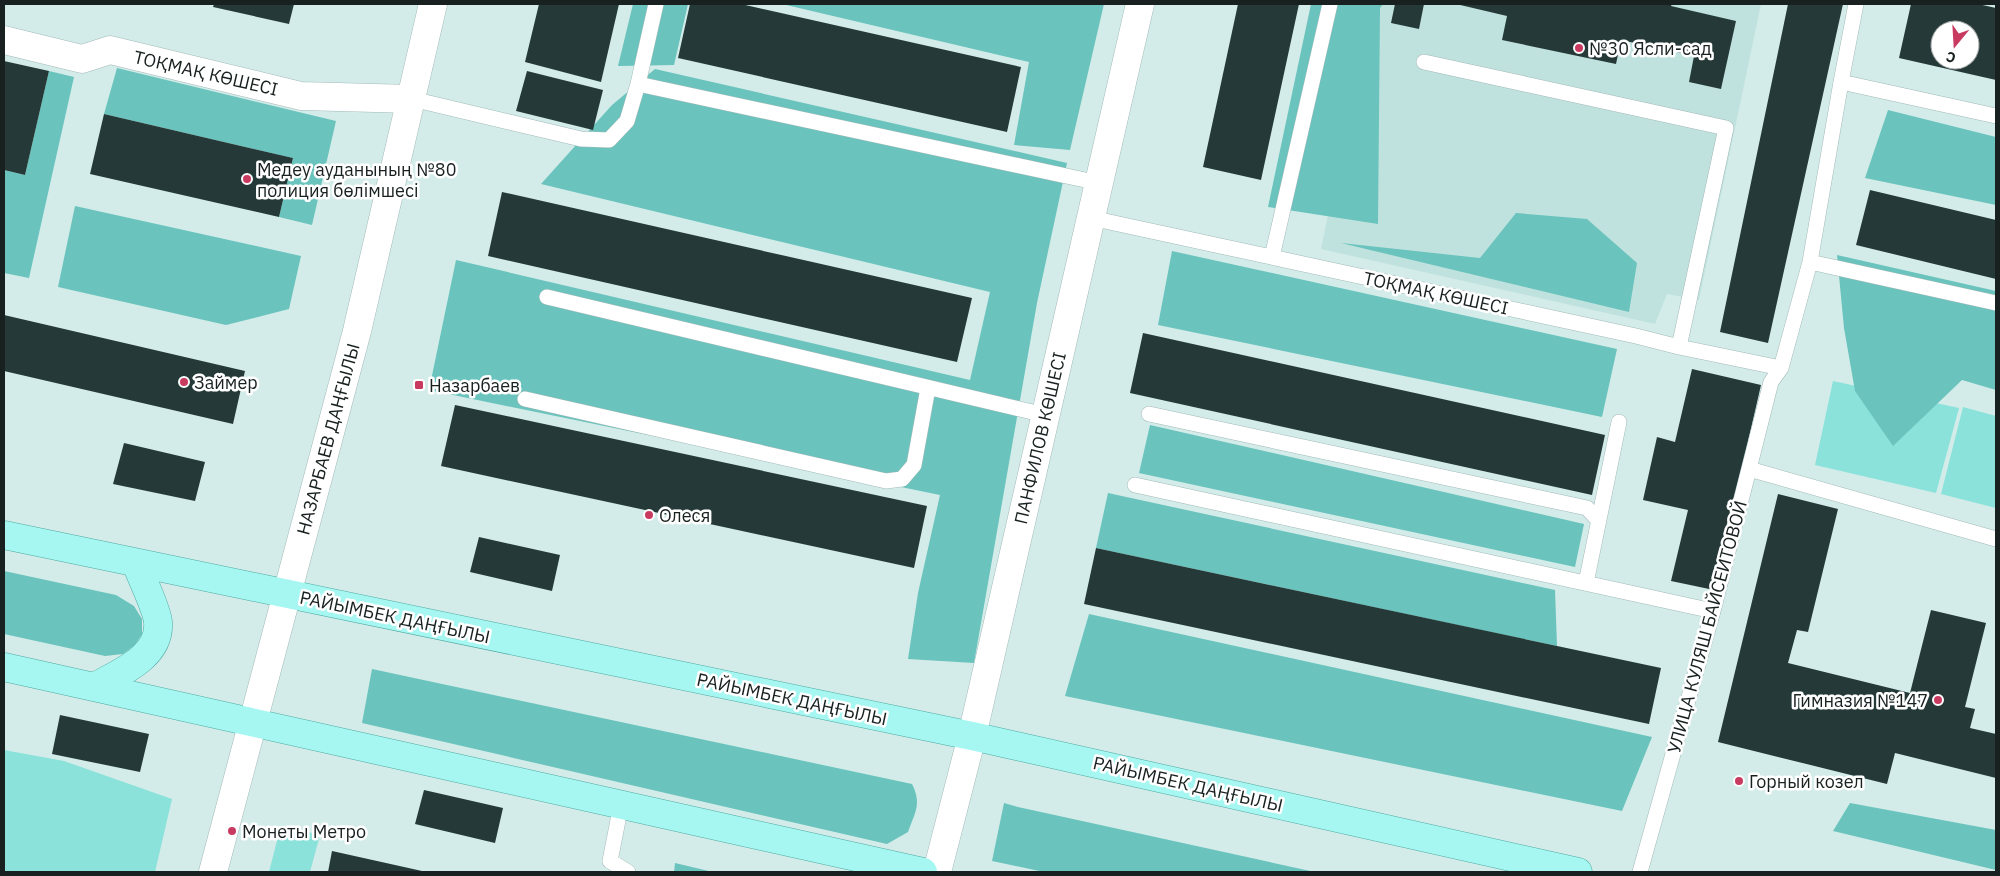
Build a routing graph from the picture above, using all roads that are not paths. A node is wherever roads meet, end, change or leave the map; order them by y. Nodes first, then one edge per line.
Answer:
1 (433, 4) edge
2 (656, 4) edge
3 (1140, 4) edge
4 (1330, 4) edge
5 (1856, 4) edge
6 (4, 40) edge
7 (1424, 62) dead end
8 (1841, 82) junction
9 (638, 84) junction
10 (412, 99) junction
11 (1996, 116) edge
12 (1099, 183) junction
13 (1091, 218) junction
14 (1272, 257) junction
15 (1810, 262) junction
16 (547, 297) dead end
17 (1996, 303) edge
18 (1679, 347) junction
19 (1780, 368) junction
20 (928, 388) junction
21 (524, 399) dead end
22 (1149, 414) dead end
23 (1045, 415) junction
24 (1619, 422) dead end
25 (1749, 469) junction
26 (1135, 485) dead end
27 (1599, 521) junction
28 (4, 535) edge
29 (1996, 538) edge
30 (136, 563) junction
31 (1586, 583) junction
32 (287, 595) junction
33 (1713, 612) junction
34 (4, 667) edge
35 (94, 687) junction
36 (252, 724) junction
37 (972, 736) junction
38 (621, 805) junction
39 (213, 872) edge
40 (628, 872) edge
41 (923, 872) edge
42 (937, 872) edge
43 (1578, 872) edge
44 (1640, 872) edge

1 - 10 street, НАЗАРБАЕВ ДАҢҒЫЛЫ
2 - 9 lane
3 - 12 street, ПАНФИЛОВ КӨШЕСІ
4 - 14 lane
5 - 8 lane, УЛИЦА КУЛЯШ БАЙСЕИТОВОЙ
6 - 10 street, ТОҚМАҚ КӨШЕСІ
7 - 18 lane
8 - 11 lane
8 - 15 lane, УЛИЦА КУЛЯШ БАЙСЕИТОВОЙ
9 - 10 lane
9 - 12 lane
10 - 32 street, НАЗАРБАЕВ ДАҢҒЫЛЫ
12 - 13 street, ПАНФИЛОВ КӨШЕСІ
13 - 14 lane, ТОҚМАҚ КӨШЕСІ
13 - 23 street, ПАНФИЛОВ КӨШЕСІ
14 - 18 lane, ТОҚМАҚ КӨШЕСІ
15 - 17 lane
15 - 19 lane, УЛИЦА КУЛЯШ БАЙСЕИТОВОЙ
16 - 20 lane
18 - 19 lane, ТОҚМАҚ КӨШЕСІ
19 - 25 lane, УЛИЦА КУЛЯШ БАЙСЕИТОВОЙ
20 - 21 lane
20 - 23 lane
22 - 27 lane
23 - 37 street, ПАНФИЛОВ КӨШЕСІ
24 - 27 lane
25 - 29 lane
25 - 33 lane, УЛИЦА КУЛЯШ БАЙСЕИТОВОЙ
26 - 31 lane
27 - 31 lane
28 - 30 main road, РАЙЫМБЕК ДАҢҒЫЛЫ
30 - 32 main road, РАЙЫМБЕК ДАҢҒЫЛЫ
30 - 35 main road
31 - 33 lane
32 - 36 street, НАЗАРБАЕВ ДАҢҒЫЛЫ
32 - 37 main road, РАЙЫМБЕК ДАҢҒЫЛЫ
33 - 44 lane, УЛИЦА КУЛЯШ БАЙСЕИТОВОЙ
34 - 35 main road
35 - 36 main road
36 - 38 main road
36 - 39 street, НАЗАРБАЕВ ДАҢҒЫЛЫ
37 - 42 street, ПАНФИЛОВ КӨШЕСІ
37 - 43 main road, РАЙЫМБЕК ДАҢҒЫЛЫ
38 - 40 lane
38 - 41 main road

